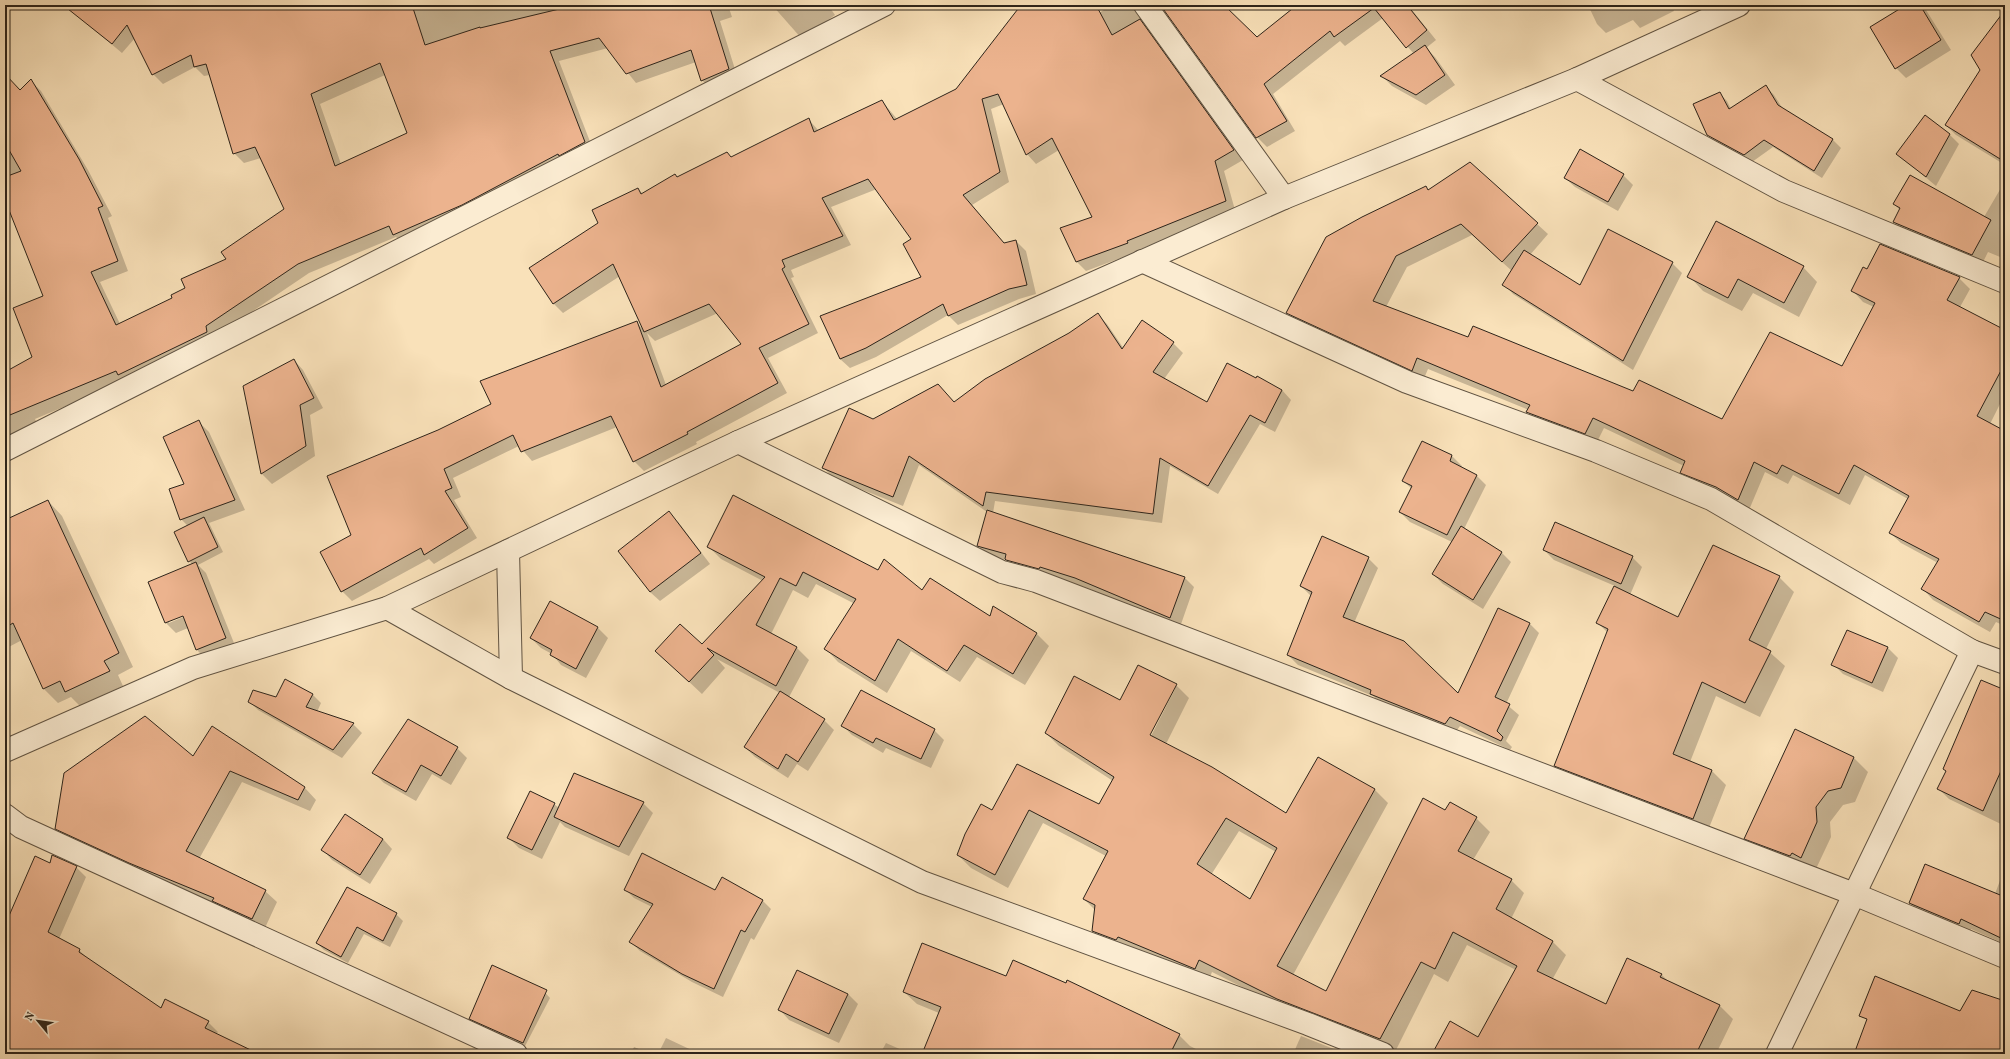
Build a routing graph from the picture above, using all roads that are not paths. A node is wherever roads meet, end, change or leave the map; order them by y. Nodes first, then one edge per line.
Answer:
1 (884, 5) edge
2 (1145, 5) edge
3 (1739, 5) edge
4 (1577, 79) junction
5 (1284, 198) junction
6 (1142, 261) junction
7 (2005, 282) edge
8 (738, 442) junction
9 (5, 450) edge
10 (508, 551) junction
11 (387, 608) junction
12 (1972, 651) junction
13 (2005, 663) edge
14 (511, 678) junction
15 (5, 751) edge
16 (5, 815) edge
17 (1854, 894) junction
18 (2005, 957) edge
19 (516, 1054) edge
20 (1383, 1054) edge
21 (1777, 1054) edge

1 - 9 street
2 - 5 street
3 - 4 street
4 - 5 street
4 - 7 street
5 - 6 street
6 - 8 street
6 - 12 street
8 - 10 street
8 - 17 street
10 - 11 street
10 - 14 street
11 - 14 street
11 - 15 street
12 - 13 street
12 - 17 street
14 - 20 street
16 - 19 street
17 - 18 street
17 - 21 street

